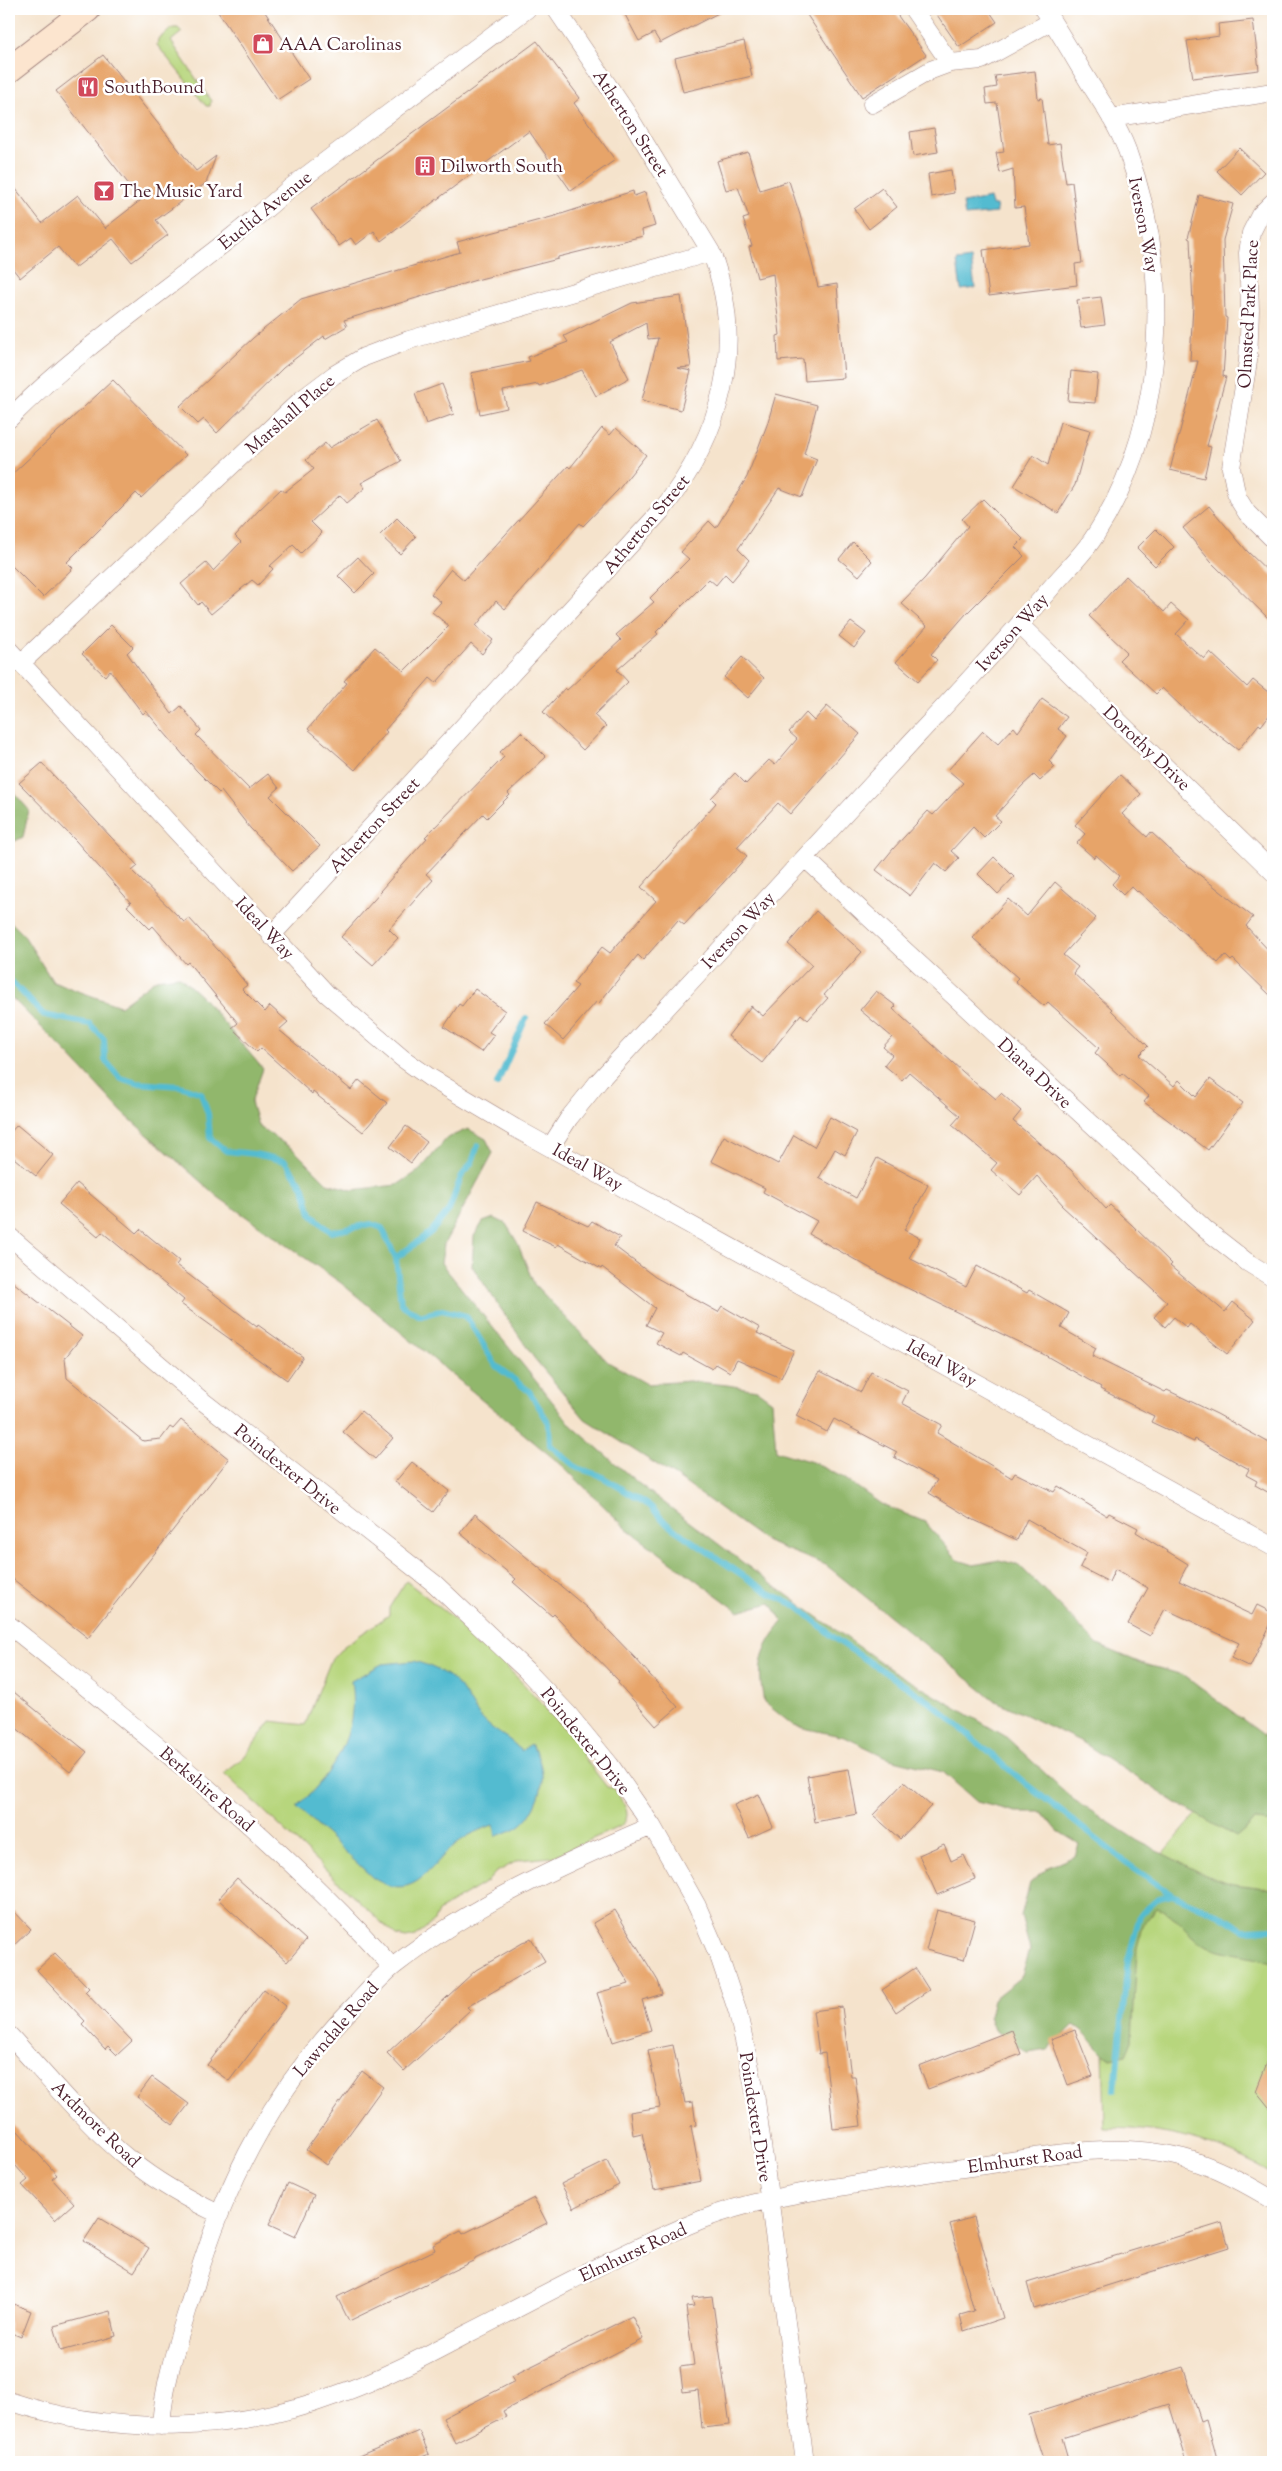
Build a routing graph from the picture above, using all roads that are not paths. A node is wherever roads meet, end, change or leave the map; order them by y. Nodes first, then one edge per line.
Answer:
1 (88, 9) edge
2 (527, 9) edge
3 (556, 9) edge
4 (913, 9) edge
5 (1048, 15) edge
6 (950, 63) junction
7 (9, 70) edge
8 (1273, 92) edge
9 (872, 104) dead end
10 (1111, 118) junction
11 (1273, 202) edge
12 (711, 252) junction
13 (9, 419) edge
14 (1273, 539) edge
15 (1020, 625) junction
16 (9, 650) edge
17 (21, 663) junction
18 (805, 858) junction
19 (1273, 872) edge
20 (271, 936) junction
21 (551, 1146) junction
22 (9, 1236) edge
23 (1273, 1278) edge
24 (1273, 1547) edge
25 (9, 1624) edge
26 (652, 1826) junction
27 (392, 1967) junction
28 (9, 2035) edge
29 (769, 2200) junction
30 (1273, 2200) edge
31 (219, 2214) junction
32 (9, 2401) edge
33 (160, 2426) junction
34 (805, 2462) edge

1 - 7 main road
2 - 13 street, Euclid Avenue
3 - 12 street, Atherton Street
4 - 6 street
5 - 6 street
5 - 10 street, Iverson Way
6 - 9 street
8 - 10 street
10 - 15 street, Iverson Way
11 - 14 street, Olmsted Park Place
12 - 17 street, Marshall Place
12 - 20 street, Atherton Street
15 - 18 street, Iverson Way
15 - 19 street, Dorothy Drive
16 - 17 street, Ideal Way
17 - 20 street, Ideal Way
18 - 21 street, Iverson Way
18 - 23 street, Diana Drive
20 - 21 street, Ideal Way
21 - 24 street, Ideal Way
22 - 26 street, Poindexter Drive
25 - 27 street, Berkshire Road
26 - 27 street, Lawndale Road
26 - 29 street, Poindexter Drive
27 - 31 street, Lawndale Road
28 - 31 street, Ardmore Road
29 - 30 street, Elmhurst Road
29 - 33 street, Elmhurst Road
29 - 34 street, Poindexter Drive
31 - 33 street, Lawndale Road
32 - 33 street, Elmhurst Road

